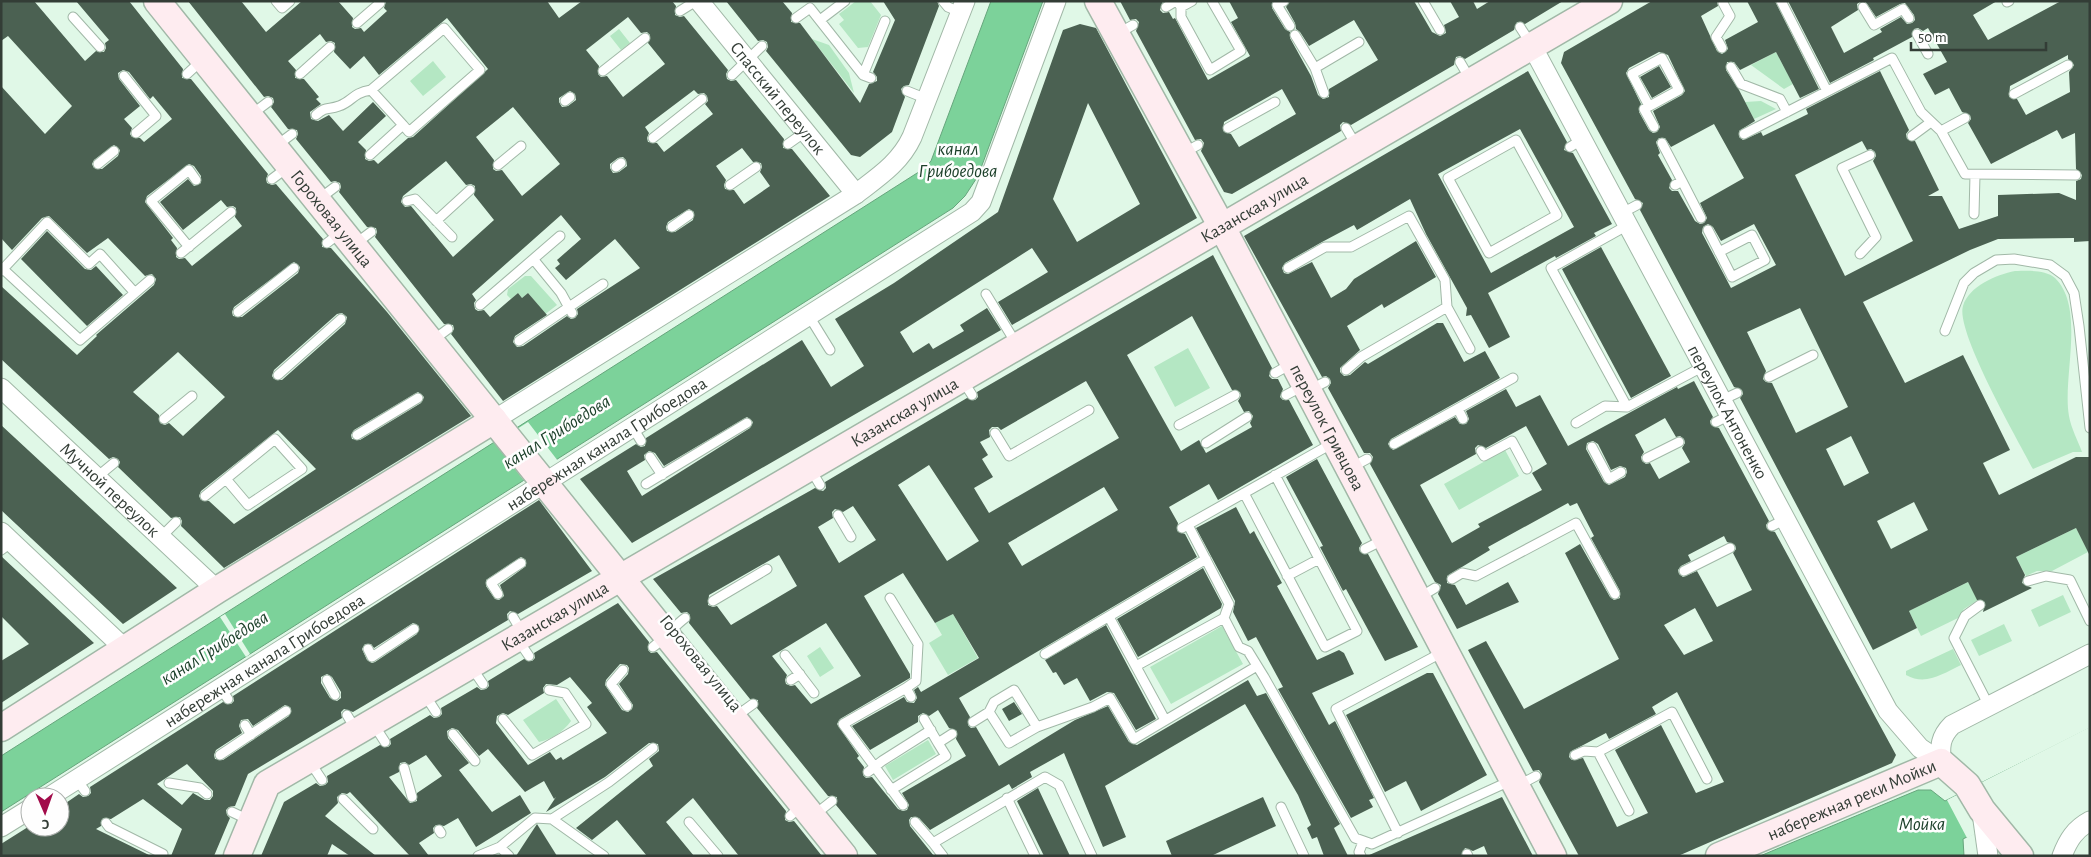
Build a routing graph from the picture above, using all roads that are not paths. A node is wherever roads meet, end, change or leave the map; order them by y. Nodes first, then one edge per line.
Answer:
1 (156, 1) edge
2 (168, 1) edge
3 (276, 1) edge
4 (290, 1) edge
5 (698, 1) edge
6 (846, 1) edge
7 (943, 1) edge
8 (1056, 1) edge
9 (1098, 1) edge
10 (1192, 1) edge
11 (1212, 1) edge
12 (1284, 1) edge
13 (1423, 1) edge
14 (1781, 1) edge
15 (380, 3) dead end
16 (1178, 3) edge
17 (1723, 3) dead end
18 (962, 7) edge
19 (1166, 7) dead end
20 (1594, 7) edge
21 (1863, 7) dead end
22 (680, 11) dead end
23 (73, 16) dead end
24 (796, 18) dead end
25 (1909, 18) dead end
26 (820, 20) junction
27 (885, 21) dead end
28 (357, 24) dead end
29 (1290, 26) dead end
30 (1440, 30) dead end
31 (1917, 34) dead end
32 (1295, 35) dead end
33 (1526, 36) junction
34 (645, 38) dead end
35 (1359, 42) dead end
36 (762, 46) dead end
37 (100, 47) dead end
38 (330, 47) dead end
39 (1722, 48) dead end
40 (1928, 54) dead end
41 (747, 60) junction
42 (2068, 64) dead end
43 (1732, 67) dead end
44 (1315, 68) junction
45 (602, 71) dead end
46 (300, 74) dead end
47 (732, 75) dead end
48 (124, 76) dead end
49 (371, 90) junction
50 (907, 91) dead end
51 (1827, 91) junction
52 (1324, 93) dead end
53 (2014, 94) dead end
54 (702, 99) dead end
55 (927, 99) junction
56 (156, 100) dead end
57 (1275, 102) dead end
58 (148, 106) junction
59 (1648, 106) junction
60 (258, 110) junction
61 (1787, 112) junction
62 (316, 115) dead end
63 (1966, 118) dead end
64 (1931, 122) junction
65 (404, 125) junction
66 (1654, 127) dead end
67 (1228, 128) dead end
68 (1940, 131) junction
69 (806, 132) junction
70 (136, 133) dead end
71 (1744, 134) dead end
72 (1912, 136) dead end
73 (653, 138) dead end
74 (1662, 143) dead end
75 (788, 144) dead end
76 (522, 146) dead end
77 (114, 152) dead end
78 (370, 156) dead end
79 (1870, 156) dead end
80 (98, 164) dead end
81 (498, 165) dead end
82 (756, 167) dead end
83 (1536, 167) joint
84 (1975, 175) junction
85 (2076, 175) dead end
86 (196, 180) dead end
87 (730, 185) dead end
88 (470, 190) dead end
89 (856, 194) junction
90 (407, 201) dead end
91 (231, 212) dead end
92 (1629, 214) junction
93 (1974, 214) dead end
94 (689, 215) dead end
95 (1701, 218) dead end
96 (436, 221) junction
97 (672, 227) dead end
98 (1222, 227) junction
99 (1708, 230) dead end
100 (560, 236) dead end
101 (452, 237) dead end
102 (351, 238) junction
103 (1719, 252) junction
104 (1860, 254) dead end
105 (534, 260) junction
106 (294, 268) dead end
107 (1288, 268) dead end
108 (2, 270) edge
109 (150, 280) dead end
110 (603, 284) dead end
111 (135, 293) junction
112 (986, 294) dead end
113 (480, 306) dead end
114 (1447, 307) junction
115 (570, 310) junction
116 (238, 312) dead end
117 (809, 316) junction
118 (341, 319) dead end
119 (1945, 331) dead end
120 (439, 336) junction
121 (519, 340) dead end
122 (1018, 346) junction
123 (830, 350) dead end
124 (1470, 350) dead end
125 (1813, 355) dead end
126 (1704, 366) junction
127 (1346, 370) dead end
128 (278, 375) dead end
129 (1769, 377) dead end
130 (1513, 378) dead end
131 (1, 388) edge
132 (1235, 395) dead end
133 (192, 396) dead end
134 (418, 398) dead end
135 (1627, 407) junction
136 (1458, 409) junction
137 (1089, 410) dead end
138 (1247, 417) dead end
139 (164, 419) dead end
140 (1463, 419) dead end
141 (1576, 422) dead end
142 (747, 424) dead end
143 (504, 425) junction
144 (1179, 425) dead end
145 (2090, 428) edge
146 (995, 434) dead end
147 (357, 435) dead end
148 (1335, 442) junction
149 (1678, 442) dead end
150 (1206, 443) dead end
151 (1394, 444) dead end
152 (1592, 447) dead end
153 (1481, 451) dead end
154 (650, 457) dead end
155 (1647, 458) dead end
156 (114, 463) dead end
157 (1527, 469) dead end
158 (1621, 472) dead end
159 (662, 475) junction
160 (545, 476) junction
161 (1275, 476) junction
162 (97, 477) junction
163 (226, 479) junction
164 (646, 484) dead end
165 (1244, 493) junction
166 (205, 496) dead end
167 (838, 515) dead end
168 (176, 522) dead end
169 (161, 537) junction
170 (851, 537) dead end
171 (5, 542) edge
172 (1730, 548) dead end
173 (1319, 558) junction
174 (1206, 560) junction
175 (521, 563) dead end
176 (767, 569) dead end
177 (1684, 571) dead end
178 (625, 575) junction
179 (1287, 576) junction
180 (1452, 579) dead end
181 (2028, 581) dead end
182 (217, 590) junction
183 (498, 594) dead end
184 (1615, 594) dead end
185 (890, 598) dead end
186 (713, 601) dead end
187 (1980, 605) dead end
188 (1109, 617) junction
189 (1224, 618) junction
190 (2090, 622) edge
191 (414, 629) dead end
192 (125, 649) junction
193 (368, 649) dead end
194 (1445, 651) junction
195 (1045, 654) dead end
196 (2090, 654) edge
197 (785, 655) dead end
198 (1136, 666) junction
199 (1257, 666) junction
200 (622, 670) dead end
201 (800, 674) junction
202 (327, 680) dead end
203 (791, 680) dead end
204 (906, 688) junction
205 (549, 690) dead end
206 (814, 693) dead end
207 (336, 695) dead end
208 (911, 697) dead end
209 (627, 706) dead end
210 (1989, 706) junction
211 (286, 711) dead end
212 (989, 712) junction
213 (503, 719) dead end
214 (924, 719) dead end
215 (1165, 720) junction
216 (973, 722) dead end
217 (245, 725) dead end
218 (1037, 727) junction
219 (1, 728) edge
220 (931, 730) junction
221 (454, 734) dead end
222 (952, 734) dead end
223 (251, 735) junction
224 (938, 743) junction
225 (653, 748) dead end
226 (1598, 752) junction
227 (220, 755) dead end
228 (1575, 755) dead end
229 (475, 761) dead end
230 (1941, 762) junction
231 (404, 768) dead end
232 (871, 770) junction
233 (1707, 779) dead end
234 (1522, 781) junction
235 (169, 783) dead end
236 (70, 789) edge
237 (891, 790) junction
238 (207, 794) dead end
239 (412, 797) dead end
240 (1007, 798) junction
241 (343, 799) dead end
242 (903, 805) dead end
243 (1281, 807) dead end
244 (1629, 810) dead end
245 (1983, 813) junction
246 (20, 815) edge
247 (552, 819) junction
248 (2090, 821) edge
249 (689, 822) dead end
250 (915, 822) dead end
251 (106, 823) dead end
252 (1, 827) edge
253 (373, 829) dead end
254 (1398, 833) junction
255 (1363, 842) junction
256 (933, 843) junction
257 (1544, 846) edge
258 (500, 847) junction
259 (841, 853) edge
260 (162, 854) dead end
261 (237, 856) edge
262 (478, 856) edge
263 (509, 856) edge
264 (604, 856) edge
265 (718, 856) edge
266 (943, 856) edge
267 (1035, 856) edge
268 (1092, 856) edge
269 (1304, 856) edge
270 (1361, 856) edge
271 (1719, 856) edge
272 (1988, 856) edge
273 (2020, 856) edge
274 (2062, 856) edge

1 - 60 street, Гороховая улица
2 - 60 street, Гороховая улица
3 - 4 lane
5 - 22 lane
5 - 41 street, Спасский переулок
6 - 26 lane
7 - 18 lane
8 - 117 street, набережная канала Грибоедова
9 - 98 street, переулок Гривцова
10 - 16 lane
11 - 16 lane
12 - 29 lane
13 - 30 lane
14 - 51 lane
15 - 28 lane
16 - 19 lane
17 - 39 lane
18 - 55 street
20 - 33 street, Казанская улица
21 - 25 lane
23 - 37 lane
24 - 26 lane
26 - 27 lane
31 - 40 lane
32 - 44 lane
33 - 92 street, переулок Антоненко
33 - 98 street, Казанская улица
34 - 45 lane
35 - 44 lane
36 - 41 lane
38 - 46 lane
41 - 47 lane
41 - 69 street, Спасский переулок
42 - 53 lane
43 - 61 lane
44 - 52 lane
48 - 58 lane
49 - 62 lane
49 - 65 lane
49 - 65 lane
50 - 55 lane
51 - 61 lane
51 - 64 lane
54 - 73 lane
55 - 89 street
56 - 58 lane
57 - 67 lane
58 - 70 lane
59 - 59 lane
59 - 66 lane
60 - 102 street, Гороховая улица
61 - 71 lane
63 - 68 lane
64 - 68 lane
64 - 72 lane
65 - 78 lane
68 - 84 lane
69 - 75 lane
69 - 89 street, Спасский переулок
74 - 95 lane
76 - 81 lane
77 - 80 lane
79 - 104 lane
82 - 87 lane
83 - 83 lane
84 - 85 lane
84 - 93 lane
86 - 91 lane
88 - 96 lane
89 - 143 street
90 - 96 lane
92 - 126 street, переулок Антоненко
92 - 135 lane
94 - 97 lane
96 - 101 lane
98 - 122 street, Казанская улица
98 - 148 street, переулок Гривцова
99 - 103 lane
100 - 105 lane
102 - 120 street, Гороховая улица
102 - 120 street, Гороховая улица
103 - 103 lane
105 - 113 lane
105 - 115 lane
106 - 116 lane
107 - 114 lane
108 - 111 lane
108 - 111 lane
109 - 111 lane
110 - 115 lane
112 - 122 lane
114 - 124 lane
114 - 127 lane
115 - 121 lane
117 - 123 lane
117 - 160 street, набережная канала Грибоедова
118 - 128 lane
119 - 145 lane
120 - 143 street, Гороховая улица
120 - 143 street, Гороховая улица
122 - 178 street, Казанская улица
125 - 129 lane
126 - 135 lane
126 - 230 street, переулок Антоненко
130 - 136 lane
131 - 162 street, Мучной переулок
132 - 144 lane
133 - 139 lane
134 - 147 lane
135 - 141 lane
136 - 140 lane
136 - 151 lane
137 - 146 lane
138 - 150 lane
142 - 159 lane
143 - 160 street, Гороховая улица
143 - 182 street
148 - 161 lane
148 - 194 street, переулок Гривцова
149 - 155 lane
152 - 158 lane
153 - 157 lane
154 - 159 lane
156 - 162 lane
159 - 164 lane
160 - 178 street, Гороховая улица
160 - 236 street, набережная канала Грибоедова
161 - 165 lane
161 - 173 lane
162 - 169 street, Мучной переулок
163 - 163 lane
163 - 166 lane
165 - 174 lane
165 - 179 lane
167 - 170 lane
168 - 169 lane
169 - 182 street, Мучной переулок
171 - 192 street
172 - 177 lane
173 - 179 lane
173 - 179 lane
174 - 188 lane
174 - 189 lane
175 - 183 lane
176 - 186 lane
178 - 259 street, Гороховая улица
178 - 261 street, Казанская улица
180 - 184 lane
181 - 190 lane
182 - 192 street
185 - 204 lane
187 - 210 lane
188 - 195 lane
188 - 198 lane
189 - 198 lane
189 - 199 lane
191 - 193 lane
192 - 219 street
194 - 234 street, переулок Гривцова
194 - 254 lane
196 - 210 street, набережная реки Мойки
197 - 201 lane
198 - 215 lane
199 - 215 lane
199 - 255 lane
200 - 209 lane
201 - 203 lane
201 - 206 lane
202 - 207 lane
204 - 208 lane
204 - 232 lane
205 - 213 lane
210 - 230 street, набережная реки Мойки
211 - 223 lane
212 - 216 lane
212 - 218 lane
212 - 218 lane
214 - 220 lane
215 - 218 lane
217 - 223 lane
220 - 224 lane
220 - 232 lane
221 - 229 lane
222 - 224 lane
223 - 227 lane
224 - 237 lane
225 - 247 lane
226 - 228 lane
226 - 233 lane
226 - 244 lane
230 - 245 street
230 - 271 street, набережная реки Мойки
231 - 239 lane
232 - 237 lane
234 - 254 lane
234 - 257 street, переулок Гривцова
235 - 238 lane
237 - 242 lane
240 - 256 lane
240 - 267 lane
240 - 268 lane
241 - 253 lane
243 - 269 lane
245 - 272 street
245 - 273 street
246 - 252 street
247 - 258 lane
247 - 264 lane
248 - 274 street
249 - 265 lane
250 - 256 lane
251 - 260 lane
254 - 255 lane
255 - 270 lane
256 - 266 lane
258 - 262 lane
258 - 263 lane

